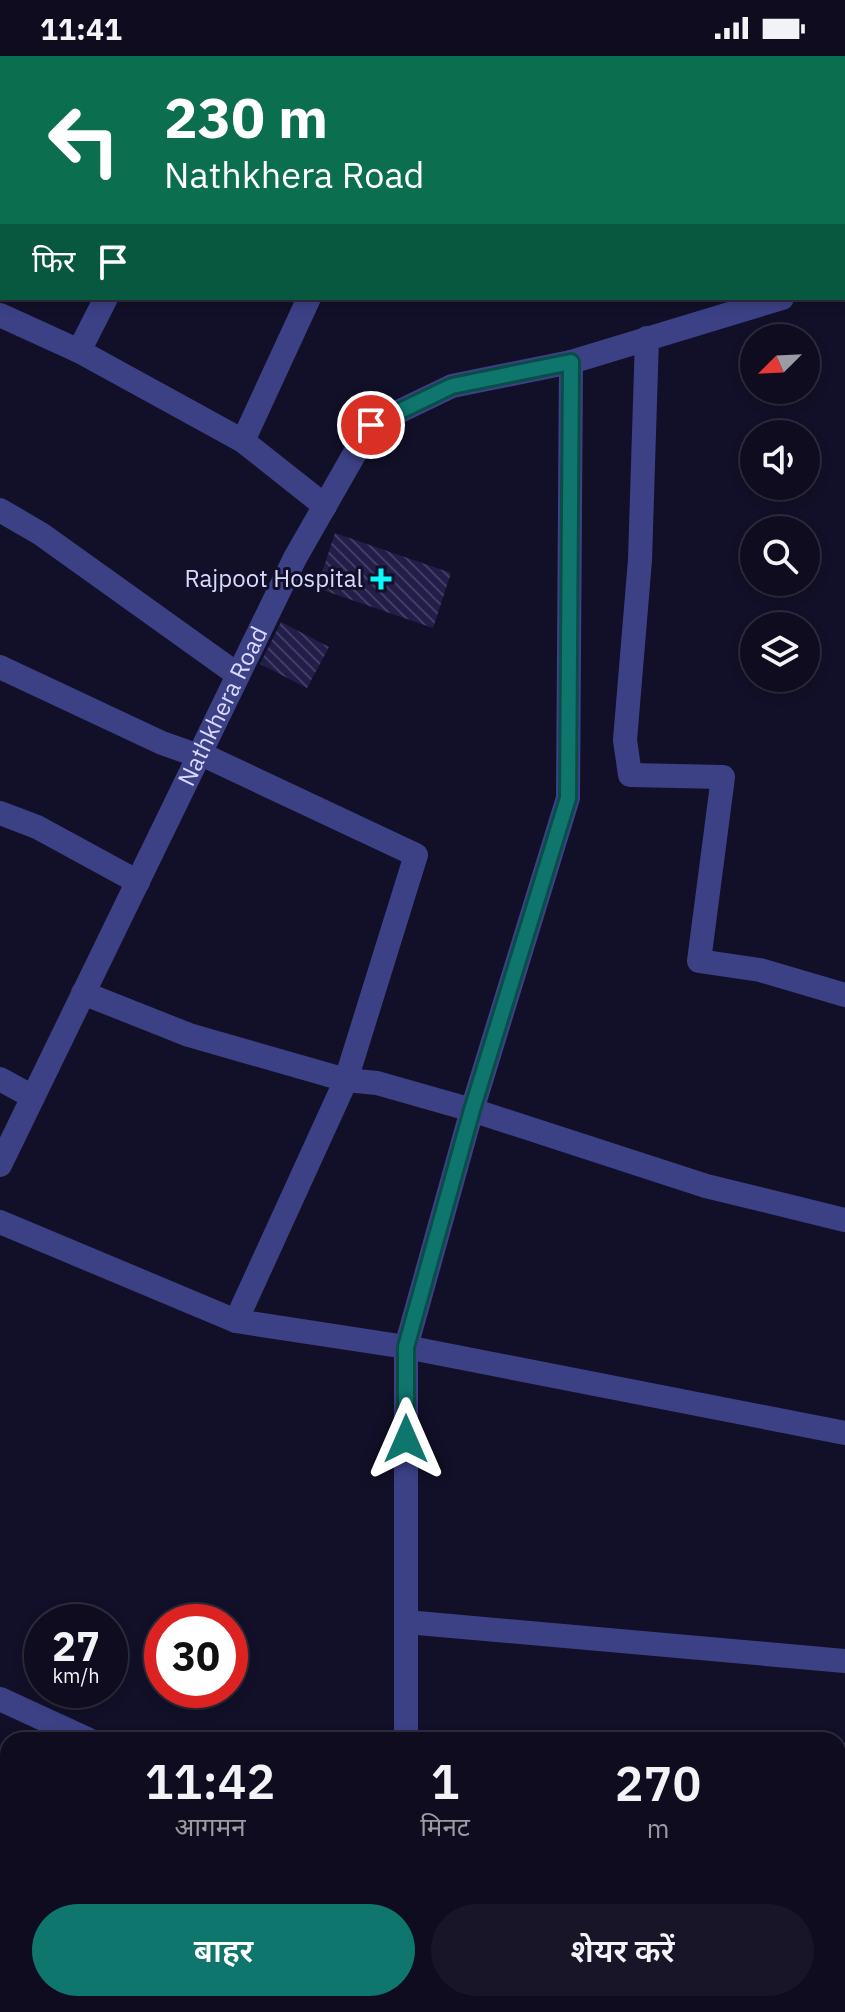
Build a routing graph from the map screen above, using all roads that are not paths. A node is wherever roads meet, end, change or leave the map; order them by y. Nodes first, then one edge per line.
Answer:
1 (105, 300) edge
2 (308, 300) edge
3 (776, 300) edge
4 (0, 315) edge
5 (647, 338) junction
6 (79, 351) junction
7 (571, 362) junction
8 (243, 441) junction
9 (325, 506) junction
10 (0, 510) edge
11 (0, 667) edge
12 (238, 675) junction
13 (199, 756) junction
14 (0, 813) edge
15 (138, 882) junction
16 (83, 993) junction
17 (845, 995) edge
18 (0, 1079) edge
19 (346, 1080) junction
20 (33, 1097) junction
21 (472, 1110) junction
22 (0, 1165) edge
23 (845, 1220) edge
24 (0, 1222) edge
25 (236, 1321) junction
26 (406, 1347) junction
27 (845, 1433) edge
28 (406, 1622) junction
29 (845, 1661) edge
30 (0, 1699) edge
31 (72, 1732) edge
32 (406, 1732) edge

1 - 6 street
2 - 8 street
3 - 5 street, Nathkhera Road
4 - 6 street
5 - 7 street, Nathkhera Road
5 - 17 street
6 - 8 street
7 - 9 street, Nathkhera Road
7 - 21 street
8 - 9 street
9 - 12 street, Nathkhera Road
10 - 12 street
11 - 13 street
12 - 13 street, Nathkhera Road
13 - 15 street, Nathkhera Road
13 - 19 street
14 - 15 street
15 - 16 street, Nathkhera Road
16 - 19 street
16 - 20 street, Nathkhera Road
18 - 20 street
19 - 21 street
19 - 25 street
20 - 22 street, Nathkhera Road
21 - 23 street
21 - 26 street
24 - 25 street
25 - 26 street
26 - 27 street
26 - 28 street
28 - 29 street
28 - 32 street
30 - 31 street

